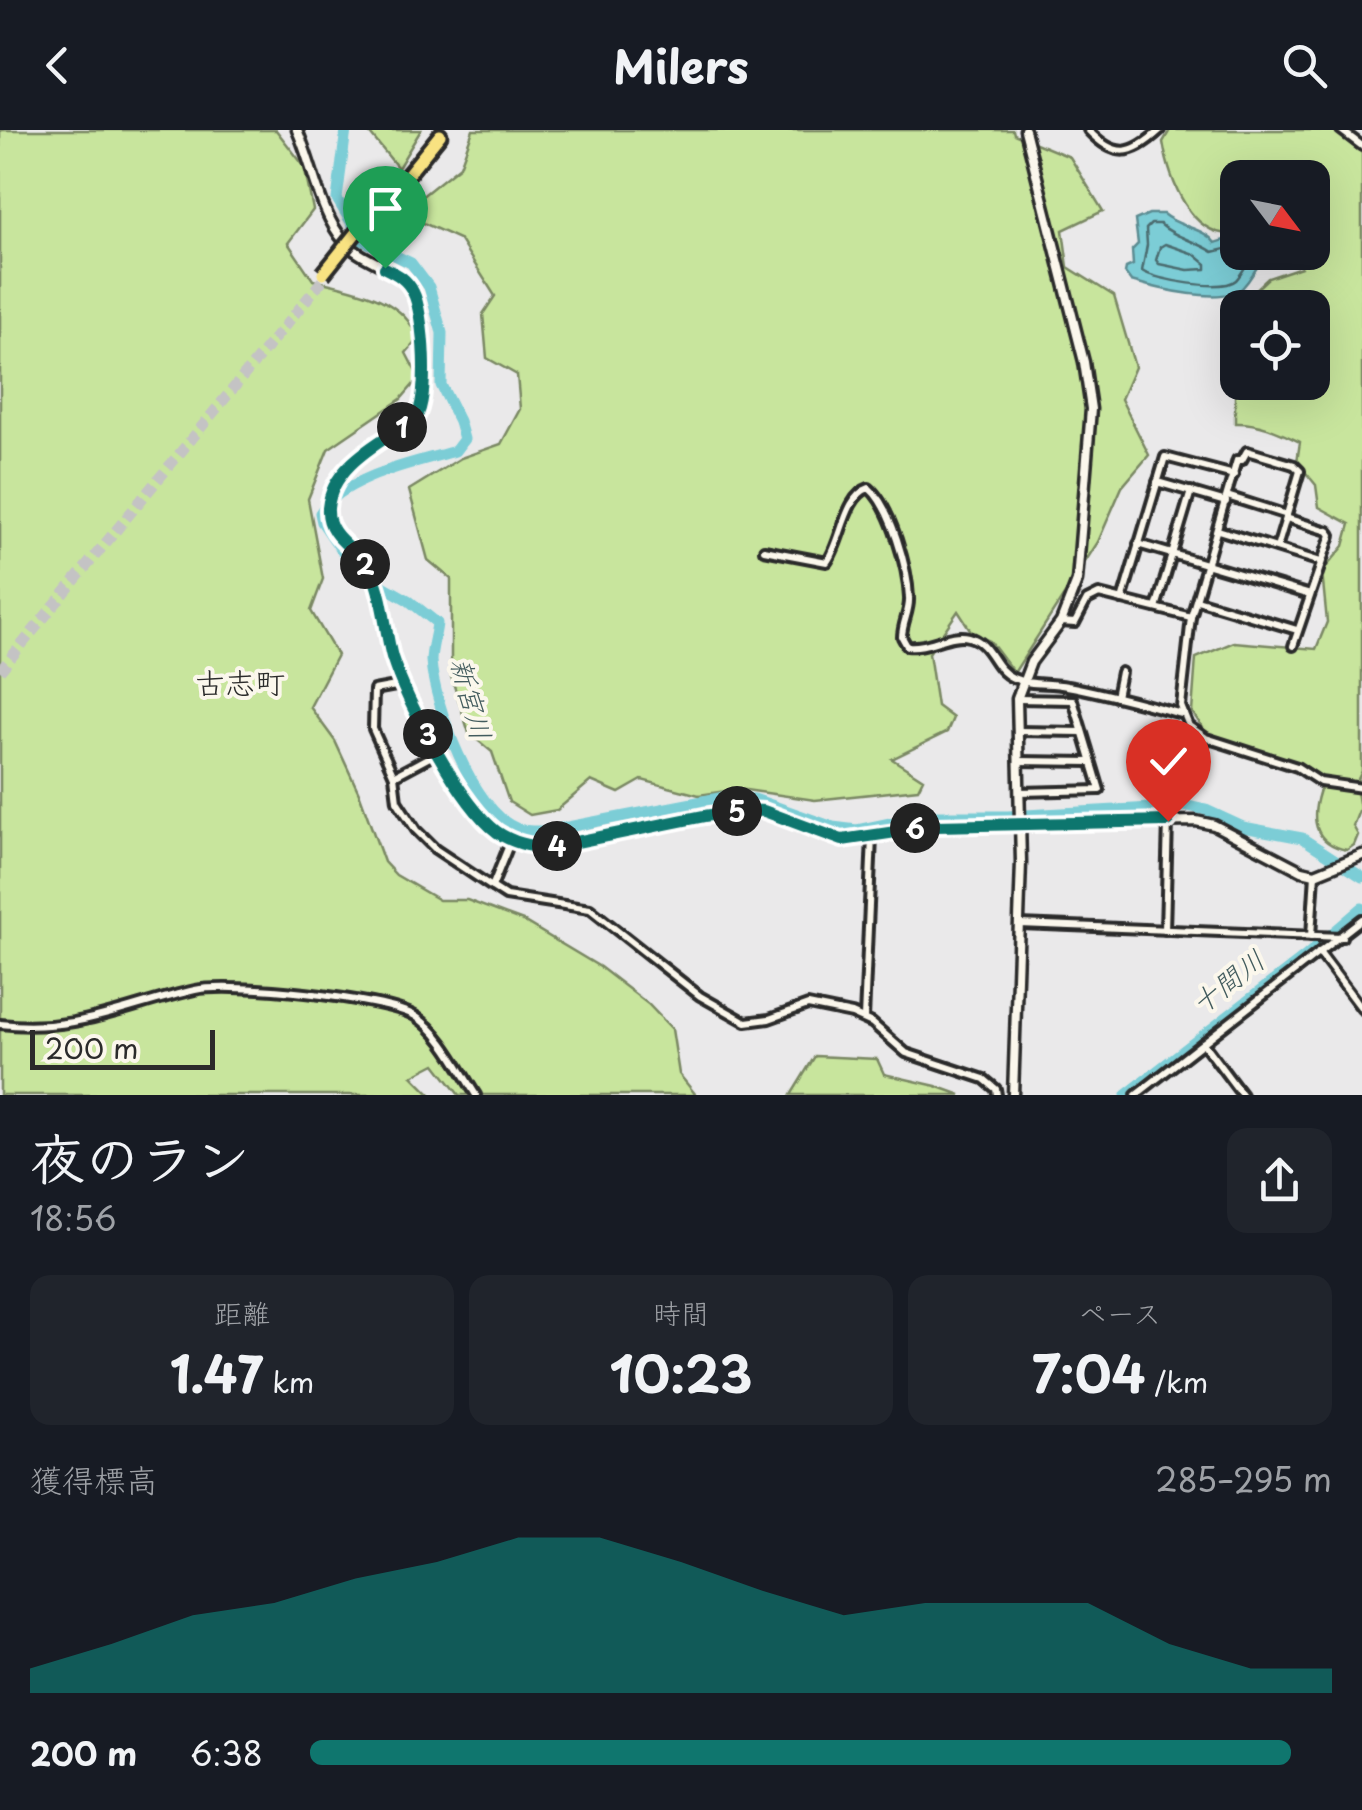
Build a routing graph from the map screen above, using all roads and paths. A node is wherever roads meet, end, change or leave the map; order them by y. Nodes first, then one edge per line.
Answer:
1 (296, 130) edge
2 (1025, 130) edge
3 (1088, 130) edge
4 (1160, 130) edge
5 (1341, 130) edge
6 (438, 134) edge
7 (1362, 146) edge
8 (324, 275) tunnel mouth
9 (1234, 475) junction
10 (1157, 482) junction
11 (1190, 491) junction
12 (1226, 499) junction
13 (1286, 516) junction
14 (1218, 530) junction
15 (1138, 544) junction
16 (1276, 548) junction
17 (764, 550) dead end
18 (1172, 554) junction
19 (1321, 562) junction
20 (1207, 565) junction
21 (1310, 595) junction
22 (1122, 600) junction
23 (1196, 600) junction
24 (1156, 608) junction
25 (1191, 617) junction
26 (1061, 622) junction
27 (1297, 630) junction
28 (1293, 646) dead end
29 (1121, 672) dead end
30 (1022, 681) junction
31 (401, 685) junction
32 (1116, 697) junction
33 (1017, 700) junction
34 (1182, 714) junction
35 (1018, 731) junction
36 (1082, 732) junction
37 (438, 752) junction
38 (1019, 762) junction
39 (1091, 762) junction
40 (394, 776) junction
41 (1362, 788) edge
42 (1020, 792) junction
43 (1020, 818) junction
44 (1168, 821) junction
45 (872, 837) junction
46 (511, 840) junction
47 (1362, 855) edge
48 (1315, 874) junction
49 (492, 888) junction
50 (1362, 919) edge
51 (1020, 924) junction
52 (1165, 930) junction
53 (1311, 936) junction
54 (1342, 937) junction
55 (1319, 952) junction
56 (1362, 1009) edge
57 (864, 1018) junction
58 (0, 1024) edge
59 (1203, 1043) junction
60 (476, 1095) edge
61 (997, 1095) edge
62 (1012, 1095) edge
63 (1136, 1095) edge
64 (1242, 1095) edge

1 - 31 street
2 - 26 street
3 - 4 street
5 - 7 street
6 - 8 highway, bridge
9 - 10 street
9 - 12 street
9 - 13 street
10 - 11 street
10 - 15 street
11 - 12 street
11 - 18 street
12 - 13 street
12 - 14 street
13 - 16 street
13 - 19 street
14 - 16 street
14 - 20 street
15 - 18 street
15 - 22 street
16 - 19 street
17 - 30 street
18 - 20 street
18 - 24 street
19 - 21 street
20 - 21 street
20 - 23 street
21 - 27 street
22 - 24 street
22 - 26 street
23 - 25 street
23 - 27 street
24 - 25 street
25 - 34 street
26 - 30 street
27 - 28 street
29 - 32 street
30 - 32 street
30 - 33 street
31 - 37 street
31 - 40 street
32 - 34 street
33 - 35 street
33 - 36 street
34 - 41 street
35 - 36 street
35 - 38 street
36 - 39 street
37 - 40 street
37 - 46 street
38 - 39 street
38 - 42 street
39 - 42 street
40 - 49 street
42 - 43 street
43 - 44 street
43 - 45 street
43 - 51 street
44 - 48 street
44 - 52 street
45 - 46 street
45 - 57 street
46 - 49 street
47 - 48 street
48 - 53 street
49 - 57 street
50 - 54 street
51 - 52 street
51 - 62 street
52 - 53 street
53 - 54 street
54 - 55 street
55 - 56 street
55 - 59 street
57 - 61 street
58 - 60 street
59 - 63 street
59 - 64 street

